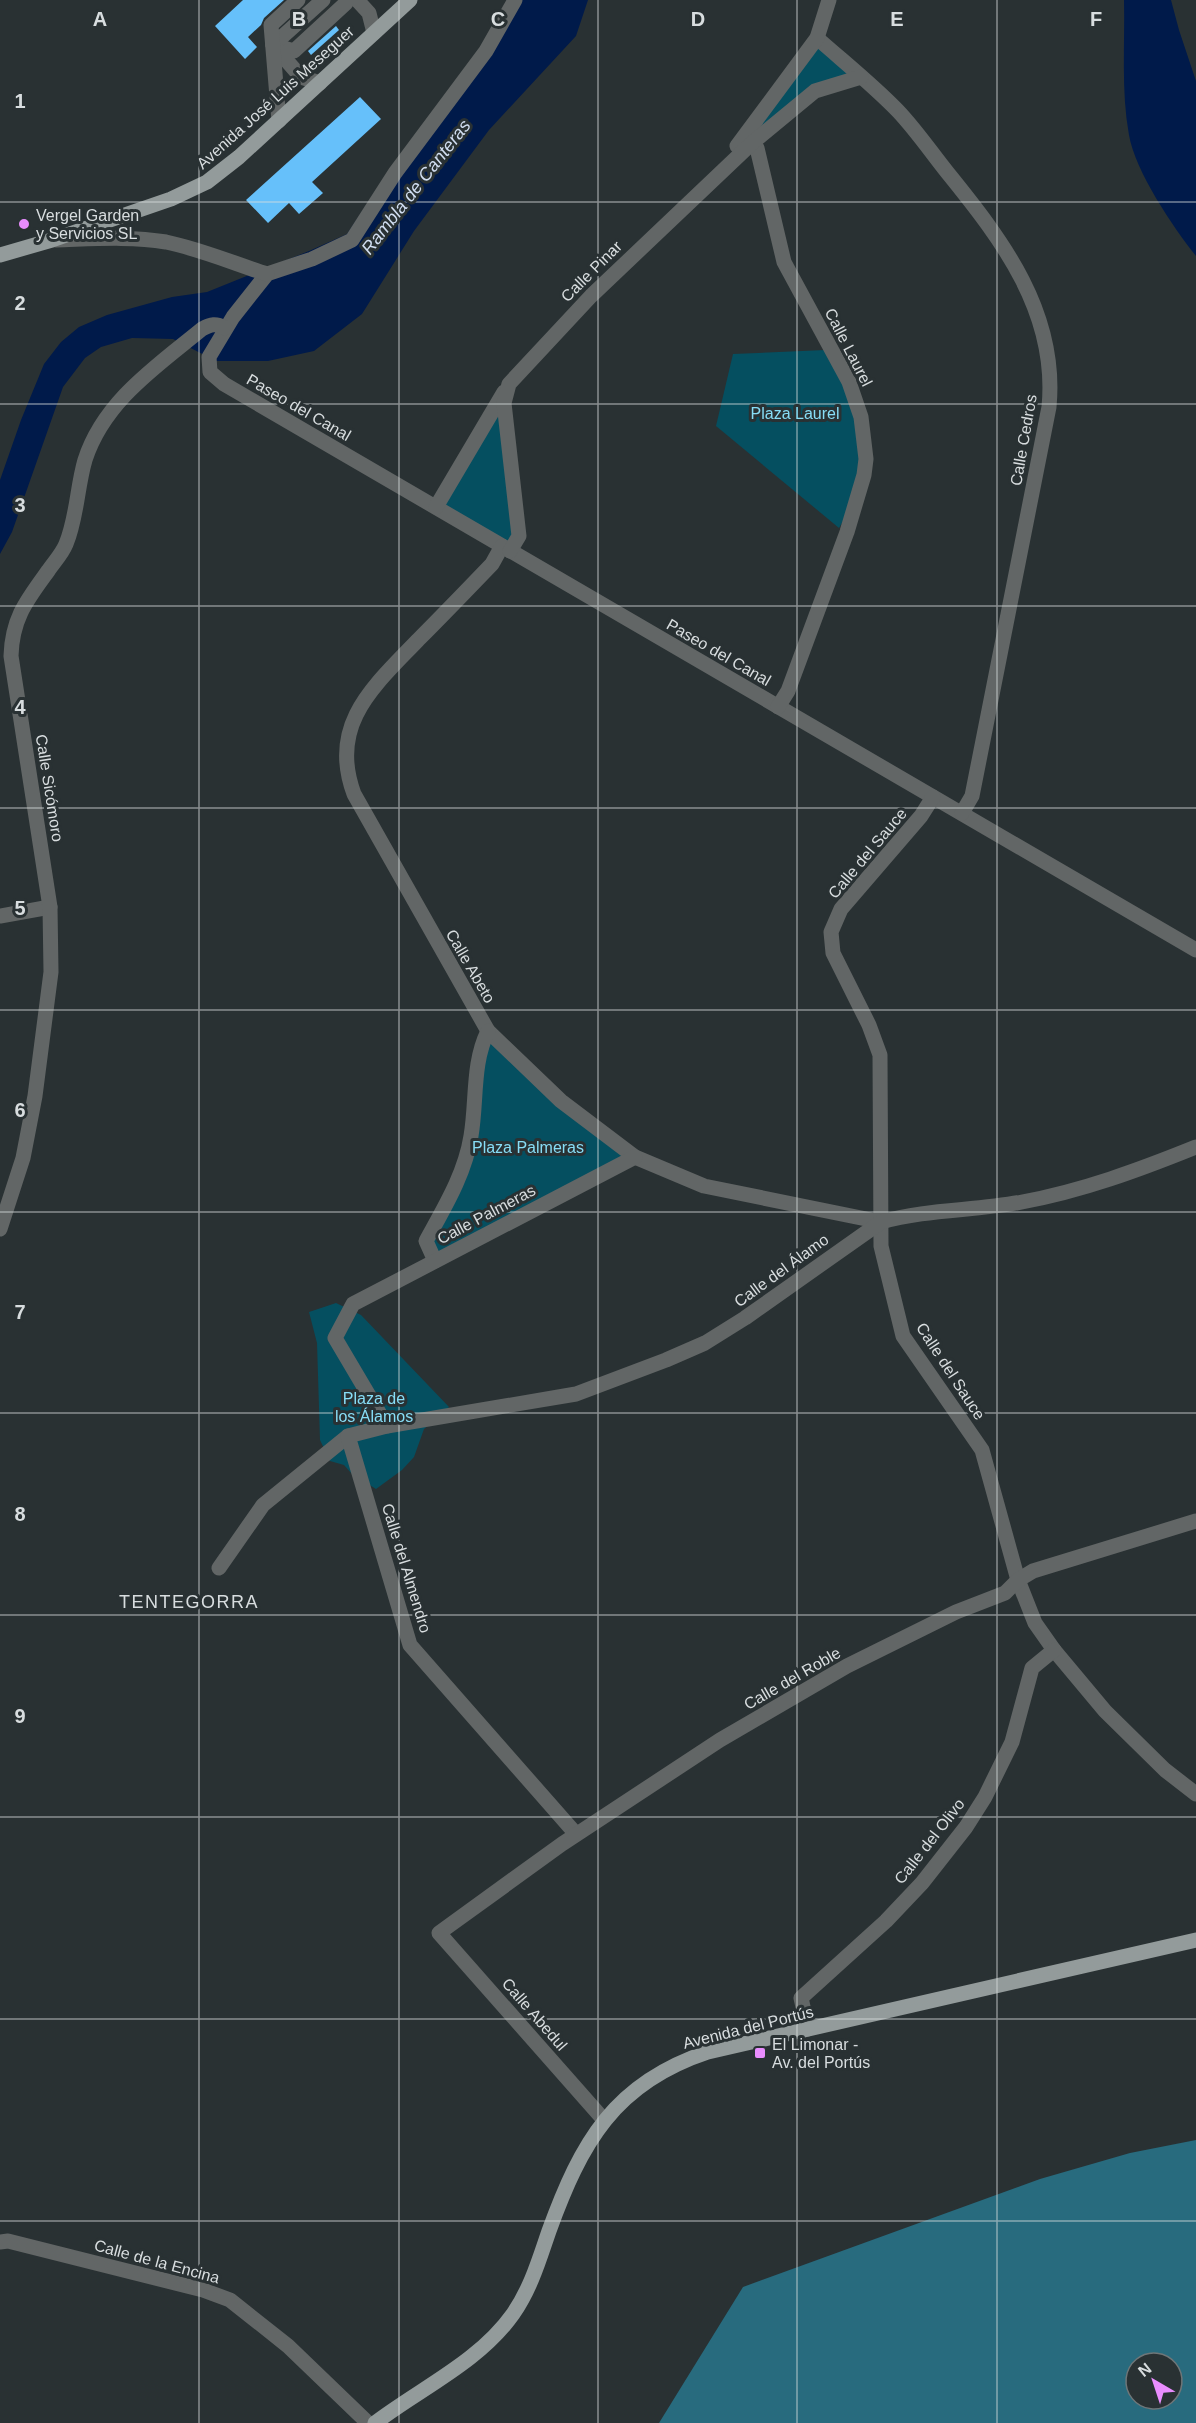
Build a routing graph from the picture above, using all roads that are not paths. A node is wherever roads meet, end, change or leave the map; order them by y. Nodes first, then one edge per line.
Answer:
1 (298, 0) edge
2 (311, 0) edge
3 (323, 0) edge
4 (336, 0) edge
5 (346, 0) edge
6 (357, 0) edge
7 (410, 0) edge
8 (515, 0) edge
9 (830, 0) edge
10 (374, 33) junction
11 (817, 38) junction
12 (273, 45) junction
13 (861, 77) junction
14 (320, 83) junction
15 (279, 121) junction
16 (752, 142) junction
17 (702, 188) junction
18 (52, 240) junction
19 (0, 255) edge
20 (267, 274) junction
21 (225, 328) junction
22 (509, 384) junction
23 (436, 507) junction
24 (506, 548) junction
25 (778, 707) junction
26 (933, 797) junction
27 (962, 813) junction
28 (50, 907) junction
29 (0, 916) edge
30 (1196, 950) edge
31 (488, 1031) junction
32 (1196, 1147) edge
33 (635, 1157) junction
34 (881, 1222) junction
35 (0, 1229) edge
36 (435, 1261) junction
37 (387, 1426) junction
38 (348, 1436) junction
39 (1196, 1521) edge
40 (219, 1568) dead end
41 (1018, 1580) junction
42 (1054, 1650) junction
43 (1196, 1794) edge
44 (576, 1834) junction
45 (438, 1933) joint
46 (1196, 1940) edge
47 (808, 2029) junction
48 (604, 2120) junction
49 (0, 2242) edge
50 (368, 2423) edge
51 (375, 2423) edge

1 - 12 street
2 - 12 street
3 - 12 street
4 - 12 street
5 - 12 street
6 - 10 street
7 - 10 main road, Avenida José Luis Meseguer
8 - 20 street
9 - 11 street, Calle Pinar
10 - 14 main road, Avenida José Luis Meseguer
11 - 13 street, Calle Cedros
11 - 17 street, Calle Pinar
12 - 14 street
12 - 15 street
13 - 16 street, Calle Pinar
13 - 27 street, Calle Cedros
14 - 15 main road, Avenida José Luis Meseguer
15 - 18 main road, Avenida José Luis Meseguer
16 - 17 street, Calle Pinar
16 - 25 street, Calle Laurel
17 - 22 street, Calle Pinar
18 - 19 main road, Avenida José Luis Meseguer
18 - 20 street
20 - 21 street
21 - 23 street, Paseo del Canal
21 - 28 street, Calle Sicómoro
22 - 23 street, Calle Pinar
22 - 24 street
23 - 24 street, Paseo del Canal
24 - 25 street, Paseo del Canal
24 - 31 street, Calle Abeto
25 - 26 street, Paseo del Canal
26 - 27 street, Paseo del Canal
26 - 34 street, Calle del Sauce
27 - 30 street, Paseo del Canal
28 - 29 street
28 - 35 street, Calle Sicómoro
31 - 33 street, Calle Abeto
31 - 36 street
32 - 34 street, Calle del Álamo
33 - 34 street, Calle Abeto
33 - 36 street, Calle Palmeras
34 - 37 street, Calle del Álamo
34 - 41 street, Calle del Sauce
36 - 37 street, Calle Palmeras
37 - 38 street
38 - 40 street
38 - 44 street, Calle del Almendro
39 - 41 street, Calle del Roble
41 - 42 street, Calle del Sauce
41 - 44 street, Calle del Roble
42 - 43 street, Calle del Sauce
42 - 47 street, Calle del Olivo
44 - 45 street, Calle del Roble
45 - 48 street, Calle Abedul
46 - 47 main road, Avenida del Portús
47 - 48 main road, Avenida del Portús
48 - 51 main road, Avenida del Portús
49 - 50 street, Calle de la Encina

